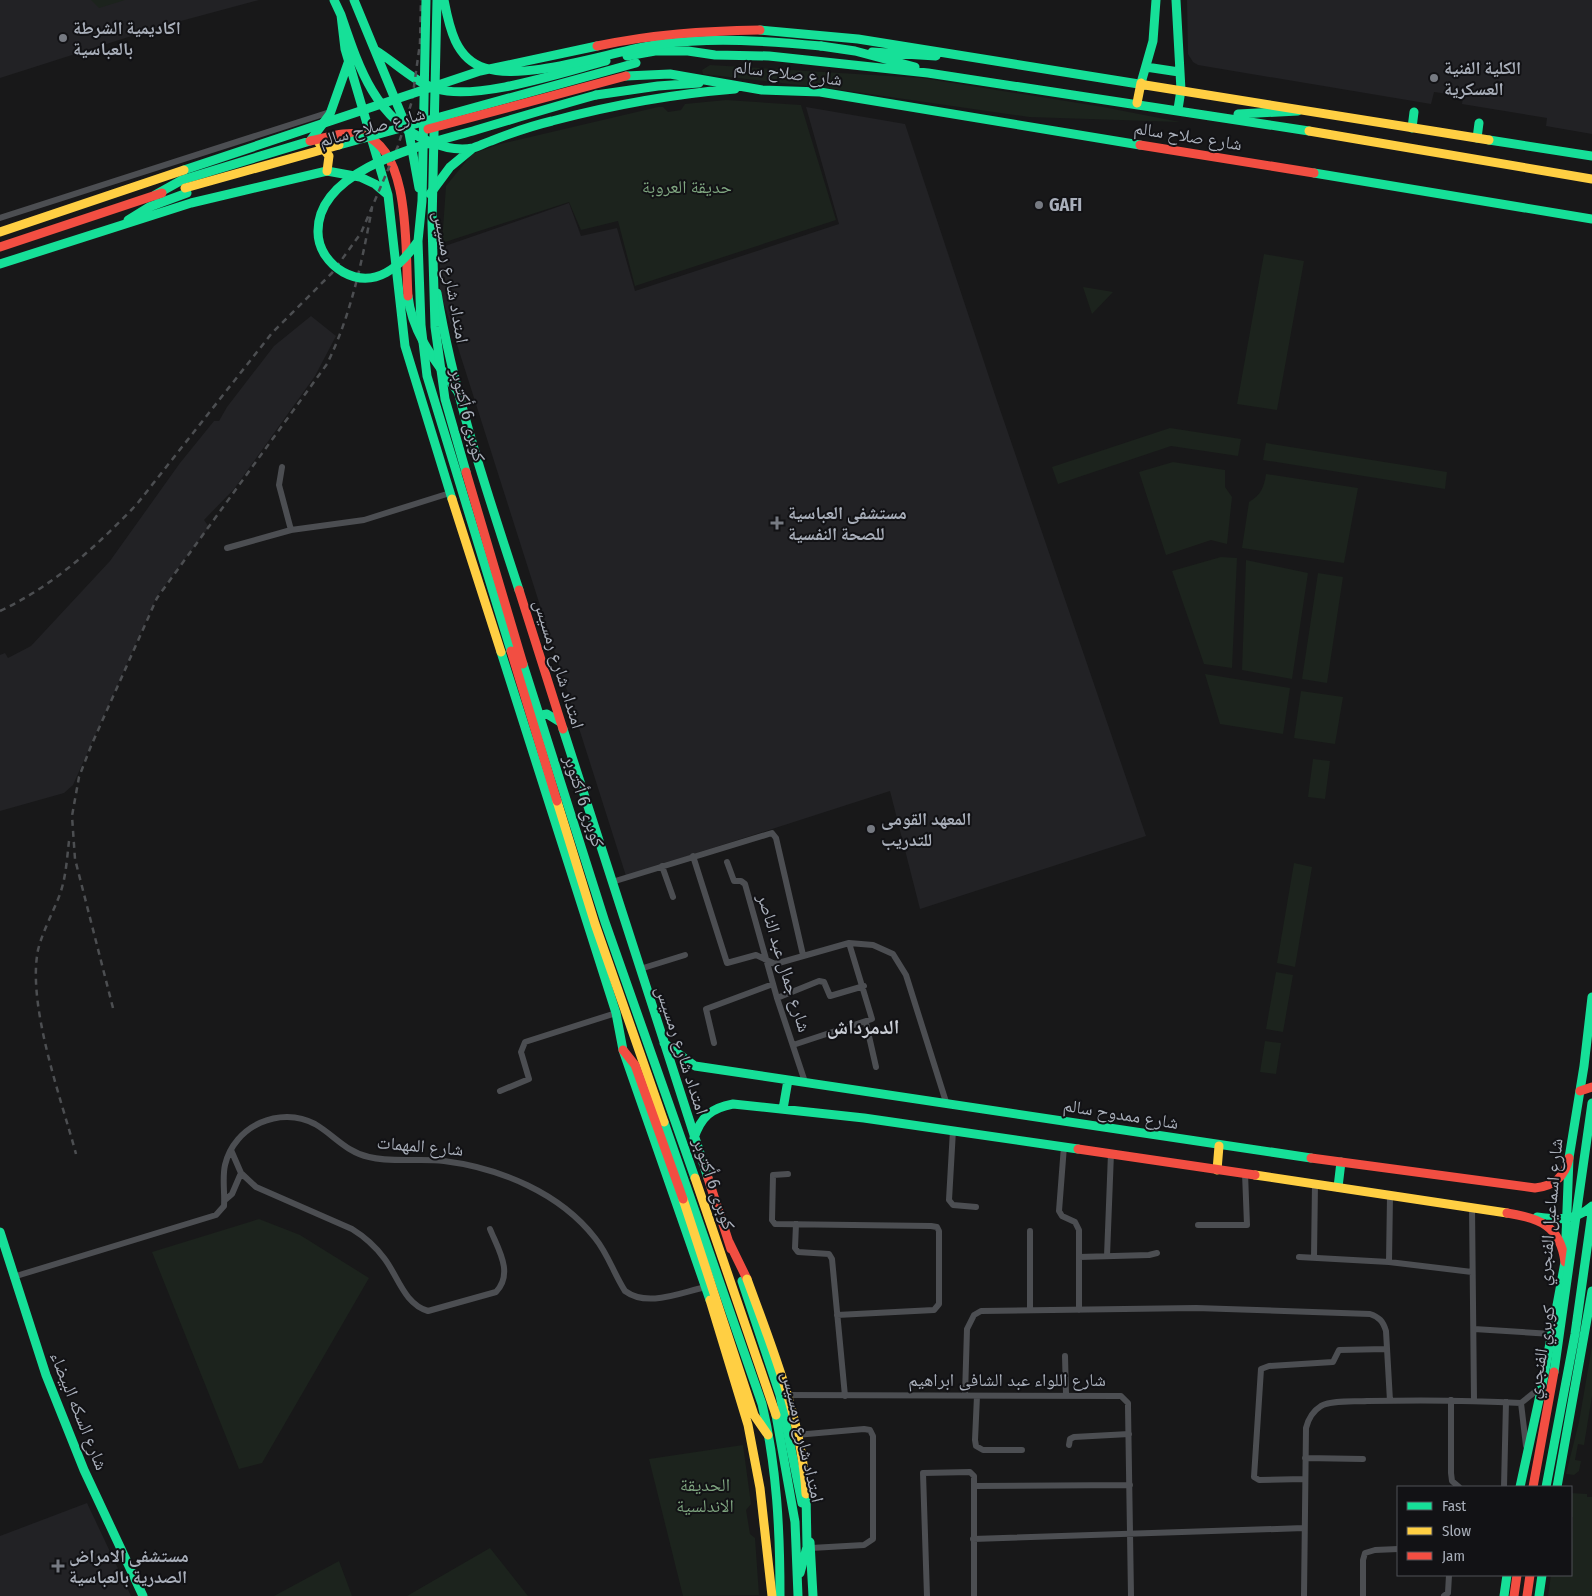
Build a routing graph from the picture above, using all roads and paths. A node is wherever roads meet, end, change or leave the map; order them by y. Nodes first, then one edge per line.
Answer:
1 (334, 0) edge
2 (354, 0) edge
3 (426, 0) edge
4 (437, 0) edge
5 (444, 0) edge
6 (1156, 0) edge
7 (1176, 0) edge
8 (341, 15) junction
9 (375, 50) junction
10 (855, 51) junction
11 (700, 52) junction
12 (956, 54) junction
13 (348, 63) junction
14 (1146, 67) junction
15 (1179, 72) junction
16 (928, 73) junction
17 (722, 82) junction
18 (1141, 84) junction
19 (745, 88) junction
20 (479, 90) junction
21 (1181, 90) junction
22 (1137, 103) junction
23 (1178, 109) junction
24 (334, 111) junction
25 (1298, 111) junction
26 (1414, 112) dead end
27 (1215, 115) junction
28 (1479, 123) dead end
29 (1412, 128) junction
30 (409, 133) junction
31 (372, 138) junction
32 (1477, 138) junction
33 (310, 141) junction
34 (486, 143) junction
35 (473, 148) junction
36 (1592, 156) edge
37 (327, 171) junction
38 (1592, 179) edge
39 (186, 191) junction
40 (156, 195) junction
41 (388, 195) junction
42 (422, 206) junction
43 (0, 218) edge
44 (1592, 218) edge
45 (123, 224) junction
46 (0, 232) edge
47 (418, 241) junction
48 (0, 247) edge
49 (0, 264) edge
50 (458, 392) junction
51 (282, 467) dead end
52 (450, 493) junction
53 (291, 530) junction
54 (502, 536) junction
55 (467, 544) junction
56 (227, 548) dead end
57 (560, 722) junction
58 (524, 724) junction
59 (693, 856) junction
60 (727, 862) dead end
61 (662, 866) junction
62 (612, 882) junction
63 (673, 898) dead end
64 (849, 943) junction
65 (685, 955) dead end
66 (803, 955) junction
67 (766, 961) junction
68 (640, 969) junction
69 (773, 984) junction
70 (864, 986) junction
71 (1592, 997) edge
72 (777, 998) junction
73 (616, 1013) junction
74 (866, 1023) junction
75 (661, 1039) junction
76 (714, 1043) dead end
77 (793, 1045) junction
78 (623, 1050) junction
79 (876, 1067) dead end
80 (1588, 1068) edge
81 (788, 1080) junction
82 (806, 1082) junction
83 (1592, 1087) edge
84 (500, 1091) dead end
85 (1580, 1091) junction
86 (946, 1102) junction
87 (1592, 1103) edge
88 (783, 1109) junction
89 (953, 1130) junction
90 (694, 1138) junction
91 (1064, 1146) junction
92 (1219, 1146) junction
93 (231, 1150) junction
94 (1111, 1153) junction
95 (1570, 1158) junction
96 (1341, 1162) junction
97 (1217, 1170) junction
98 (241, 1173) junction
99 (1245, 1173) junction
100 (788, 1174) dead end
101 (1315, 1183) junction
102 (1338, 1186) junction
103 (1390, 1196) junction
104 (225, 1200) junction
105 (976, 1206) dead end
106 (1472, 1206) junction
107 (1592, 1206) edge
108 (1592, 1213) edge
109 (1532, 1217) junction
110 (1566, 1220) junction
111 (796, 1224) junction
112 (1198, 1225) dead end
113 (490, 1229) dead end
114 (1030, 1231) dead end
115 (0, 1232) edge
116 (729, 1242) junction
117 (1157, 1252) dead end
118 (1107, 1256) junction
119 (1079, 1257) junction
120 (1299, 1257) dead end
121 (1314, 1258) junction
122 (1389, 1262) junction
123 (1564, 1262) junction
124 (1472, 1272) junction
125 (13, 1277) junction
126 (706, 1287) junction
127 (1592, 1291) edge
128 (1030, 1310) junction
129 (1080, 1310) junction
130 (837, 1315) junction
131 (1474, 1329) junction
132 (1552, 1334) junction
133 (1386, 1349) junction
134 (1065, 1356) dead end
135 (1542, 1386) junction
136 (1066, 1394) junction
137 (780, 1395) junction
138 (965, 1395) junction
139 (845, 1396) junction
140 (977, 1396) junction
141 (1390, 1400) junction
142 (1451, 1400) junction
143 (1474, 1400) junction
144 (1506, 1402) junction
145 (1521, 1403) junction
146 (1129, 1434) junction
147 (770, 1436) junction
148 (790, 1436) junction
149 (1069, 1445) dead end
150 (1022, 1450) dead end
151 (1527, 1455) junction
152 (1304, 1458) junction
153 (1363, 1459) dead end
154 (1304, 1479) junction
155 (1130, 1485) junction
156 (974, 1486) junction
157 (1459, 1486) edge
158 (1504, 1486) edge
159 (1520, 1486) edge
160 (1533, 1486) edge
161 (1546, 1486) edge
162 (1557, 1486) edge
163 (1304, 1528) junction
164 (1131, 1532) junction
165 (972, 1539) junction
166 (811, 1548) junction
167 (1397, 1549) edge
168 (1449, 1576) edge
169 (1507, 1576) edge
170 (1517, 1576) edge
171 (1530, 1576) edge
172 (1542, 1576) edge
173 (798, 1577) junction
174 (143, 1596) edge
175 (772, 1596) edge
176 (780, 1596) edge
177 (798, 1596) edge
178 (813, 1596) edge
179 (926, 1596) edge
180 (974, 1596) edge
181 (1131, 1596) edge
182 (1304, 1596) edge
183 (1364, 1596) edge
184 (1444, 1596) edge
185 (1504, 1596) edge
186 (1514, 1596) edge
187 (1527, 1596) edge
188 (1538, 1596) edge

1 - 8 main road
2 - 9 main road, امتداد شارع رمسيس
3 - 47 main road, كوبرى 6 أكتوبر, bridge
4 - 173 main road, كوبرى 6 أكتوبر, bridge
5 - 10 main road, bridge
6 - 14 main road
7 - 15 main road
8 - 13 main road
8 - 30 main road
9 - 20 main road
9 - 30 main road, امتداد شارع رمسيس
10 - 12 main road
10 - 16 main road
11 - 16 main road, شارع صلاح سالم
11 - 20 main road
11 - 39 main road, شارع صلاح سالم, bridge
12 - 18 main road
12 - 46 main road, bridge
13 - 24 main road
13 - 31 main road
14 - 15 main road
14 - 18 main road
15 - 21 main road
16 - 22 main road, شارع صلاح سالم
17 - 19 main road, شارع صلاح سالم
17 - 39 main road, شارع صلاح سالم, bridge
17 - 47 main road, bridge
18 - 21 main road
18 - 22 main road
19 - 34 main road
19 - 44 main road, شارع صلاح سالم
20 - 34 main road
21 - 23 main road
21 - 25 main road
22 - 23 main road, شارع صلاح سالم
23 - 27 main road, شارع صلاح سالم
24 - 33 main road
24 - 43 street
25 - 27 main road
25 - 29 main road
26 - 29 main road
27 - 38 main road, شارع صلاح سالم
28 - 32 main road
29 - 32 main road
30 - 35 main road
30 - 42 main road, امتداد شارع رمسيس
31 - 33 main road
31 - 41 main road
31 - 50 main road
32 - 36 main road
33 - 37 main road
33 - 40 main road
34 - 35 main road
35 - 42 main road
37 - 41 main road
37 - 45 main road
39 - 40 main road, شارع صلاح سالم
39 - 45 main road, شارع صلاح سالم
40 - 48 main road, شارع صلاح سالم
41 - 52 main road
42 - 50 main road, امتداد شارع رمسيس
45 - 49 main road, شارع صلاح سالم
47 - 147 main road, كوبرى 6 أكتوبر, bridge
50 - 54 main road, امتداد شارع رمسيس
51 - 53 street
52 - 53 street
52 - 55 main road
53 - 56 street
54 - 55 main road
54 - 57 main road, امتداد شارع رمسيس
55 - 58 main road
57 - 58 main road
57 - 62 main road, امتداد شارع رمسيس
58 - 73 main road
59 - 61 street
59 - 66 street
59 - 67 street
60 - 67 street, شارع جمال عبد الناصر
61 - 62 street
61 - 63 street
62 - 68 main road, امتداد شارع رمسيس
64 - 66 street
64 - 70 street
64 - 86 street
65 - 68 street
66 - 67 street
67 - 69 street, شارع جمال عبد الناصر
68 - 75 main road, امتداد شارع رمسيس
69 - 72 street, شارع جمال عبد الناصر
69 - 76 street
70 - 72 street
70 - 74 street
71 - 80 main road, شارع اسماعيل الفنجري
72 - 77 street, شارع جمال عبد الناصر
73 - 78 main road
73 - 84 street
74 - 77 street
74 - 79 street
75 - 81 main road, شارع ممدوح سالم
75 - 90 main road, امتداد شارع رمسيس
77 - 82 street, شارع جمال عبد الناصر
78 - 126 main road
78 - 147 main road
80 - 85 main road, شارع اسماعيل الفنجري
81 - 82 main road, شارع ممدوح سالم
81 - 88 main road
82 - 86 main road, شارع ممدوح سالم
83 - 85 main road
85 - 95 main road, شارع اسماعيل الفنجري
86 - 92 main road, شارع ممدوح سالم
87 - 160 main road, كوبري الفنجري, bridge
88 - 89 main road
88 - 90 main road
89 - 91 main road
89 - 105 street
90 - 116 main road, امتداد شارع رمسيس
91 - 94 main road
91 - 119 street
92 - 96 main road, شارع ممدوح سالم
92 - 97 main road
93 - 98 street
93 - 104 street, شارع المهمات
93 - 126 street, شارع المهمات
94 - 97 main road
94 - 118 street
95 - 96 main road, شارع ممدوح سالم
95 - 110 main road, شارع اسماعيل الفنجري
96 - 102 main road
97 - 99 main road
98 - 104 street
98 - 113 street
99 - 101 main road
99 - 112 street
100 - 111 street
101 - 102 main road
101 - 121 street
102 - 103 main road
103 - 106 main road
103 - 122 street
104 - 125 street
106 - 109 main road
106 - 124 street
107 - 110 main road
108 - 161 main road, كوبري الفنجري
109 - 110 main road
109 - 123 main road
110 - 123 main road, شارع اسماعيل الفنجري
111 - 130 street
111 - 130 street
114 - 128 street
115 - 125 main road, شارع السكه البيضاء
116 - 137 main road, امتداد شارع رمسيس
116 - 173 main road, bridge
117 - 118 street
118 - 119 street
119 - 129 street
120 - 121 street
121 - 122 street
122 - 124 street
123 - 132 main road, شارع اسماعيل الفنجري
124 - 131 street
125 - 174 main road, شارع السكه البيضاء
126 - 175 main road
127 - 162 main road
128 - 129 street
128 - 138 street
129 - 133 street
130 - 139 street
131 - 132 street
131 - 143 street
132 - 135 main road, شارع اسماعيل الفنجري
133 - 141 street
133 - 154 street
134 - 136 street
135 - 145 street
135 - 151 main road, شارع اسماعيل الفنجري
136 - 140 street, شارع اللواء عبد الشافى ابراهيم
136 - 146 street, شارع اللواء عبد الشافى ابراهيم
137 - 139 street, شارع اللواء عبد الشافى ابراهيم
137 - 148 main road, امتداد شارع رمسيس
138 - 139 street, شارع اللواء عبد الشافى ابراهيم
138 - 140 street, شارع اللواء عبد الشافى ابراهيم
140 - 150 street
141 - 142 street
141 - 152 street
142 - 143 street
142 - 157 street
143 - 144 street
144 - 145 street
144 - 158 street
145 - 151 street
146 - 149 street
146 - 155 street, شارع اللواء عبد الشافى ابراهيم
147 - 176 main road, كوبرى 6 أكتوبر
148 - 166 main road, امتداد شارع رمسيس
148 - 166 street
151 - 159 main road, شارع اسماعيل الفنجري
152 - 153 street
152 - 154 street
154 - 163 street
155 - 156 street
155 - 164 street, شارع اللواء عبد الشافى ابراهيم
156 - 165 street
156 - 179 street
163 - 164 street
163 - 182 street
164 - 165 street
164 - 181 street, شارع اللواء عبد الشافى ابراهيم
165 - 180 street
166 - 178 main road, امتداد شارع رمسيس
167 - 183 street
168 - 184 street
169 - 185 main road
170 - 186 main road
171 - 187 main road
172 - 188 main road
173 - 177 main road, كوبرى 6 أكتوبر, bridge

